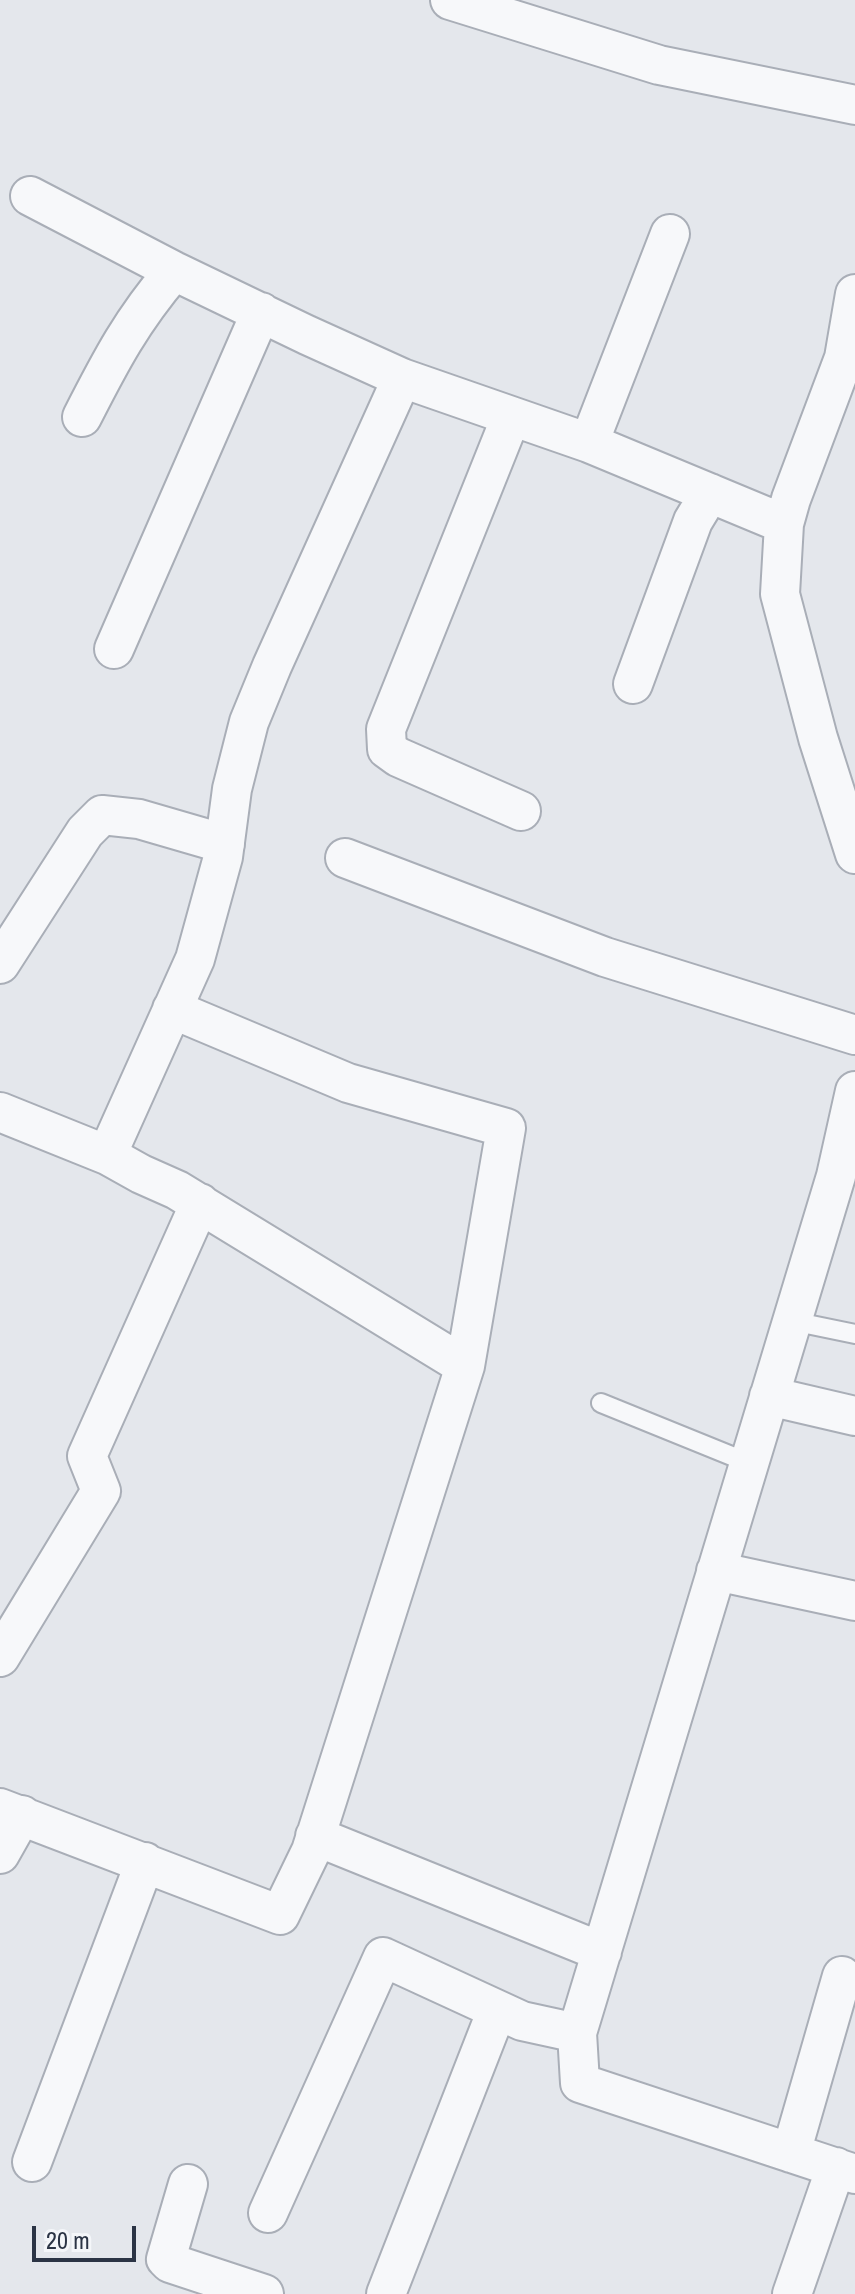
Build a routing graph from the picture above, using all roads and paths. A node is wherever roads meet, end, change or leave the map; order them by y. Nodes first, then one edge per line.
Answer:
1 (450, 0) edge
2 (855, 105) edge
3 (30, 196) dead end
4 (670, 234) dead end
5 (174, 271) junction
6 (855, 294) edge
7 (261, 312) junction
8 (402, 378) junction
9 (82, 417) dead end
10 (511, 417) junction
11 (589, 443) junction
12 (710, 493) junction
13 (784, 524) junction
14 (114, 649) dead end
15 (633, 684) dead end
16 (521, 811) dead end
17 (225, 844) junction
18 (854, 850) edge
19 (345, 858) dead end
20 (13, 917) edge
21 (0, 964) edge
22 (172, 1009) junction
23 (855, 1035) edge
24 (855, 1091) edge
25 (0, 1112) edge
26 (107, 1155) junction
27 (200, 1203) junction
28 (792, 1321) junction
29 (855, 1334) edge
30 (465, 1366) junction
31 (769, 1396) junction
32 (601, 1403) dead end
33 (855, 1416) edge
34 (749, 1463) junction
35 (716, 1571) junction
36 (855, 1601) edge
37 (0, 1657) edge
38 (11, 1812) edge
39 (315, 1836) junction
40 (0, 1854) edge
41 (145, 1862) junction
42 (602, 1952) junction
43 (842, 1976) dead end
44 (497, 2010) junction
45 (577, 2033) junction
46 (791, 2153) junction
47 (32, 2162) dead end
48 (845, 2171) edge
49 (188, 2184) dead end
50 (268, 2213) dead end
51 (264, 2294) edge
52 (386, 2294) edge
53 (792, 2294) edge

1 - 2 street
3 - 5 street
4 - 11 street
5 - 7 street
5 - 9 street
6 - 13 street
7 - 8 street
7 - 14 street
8 - 10 street
8 - 17 street
10 - 11 street
10 - 16 street
11 - 12 street
12 - 13 street
12 - 15 street
13 - 18 street
17 - 20 street
17 - 22 street
19 - 23 street
20 - 21 street
22 - 26 street
22 - 30 street
24 - 28 street
25 - 26 street
26 - 27 street
27 - 30 street
27 - 37 street
28 - 29 lane
28 - 31 street
30 - 39 street
31 - 33 street
31 - 34 street
32 - 34 lane
34 - 35 street
35 - 36 street
35 - 42 street
38 - 40 street
38 - 41 street
39 - 41 street
39 - 42 street
41 - 47 street
42 - 45 street
43 - 46 street
44 - 45 street
44 - 50 street
44 - 52 street
45 - 46 street
46 - 48 street
48 - 53 street
49 - 51 street

